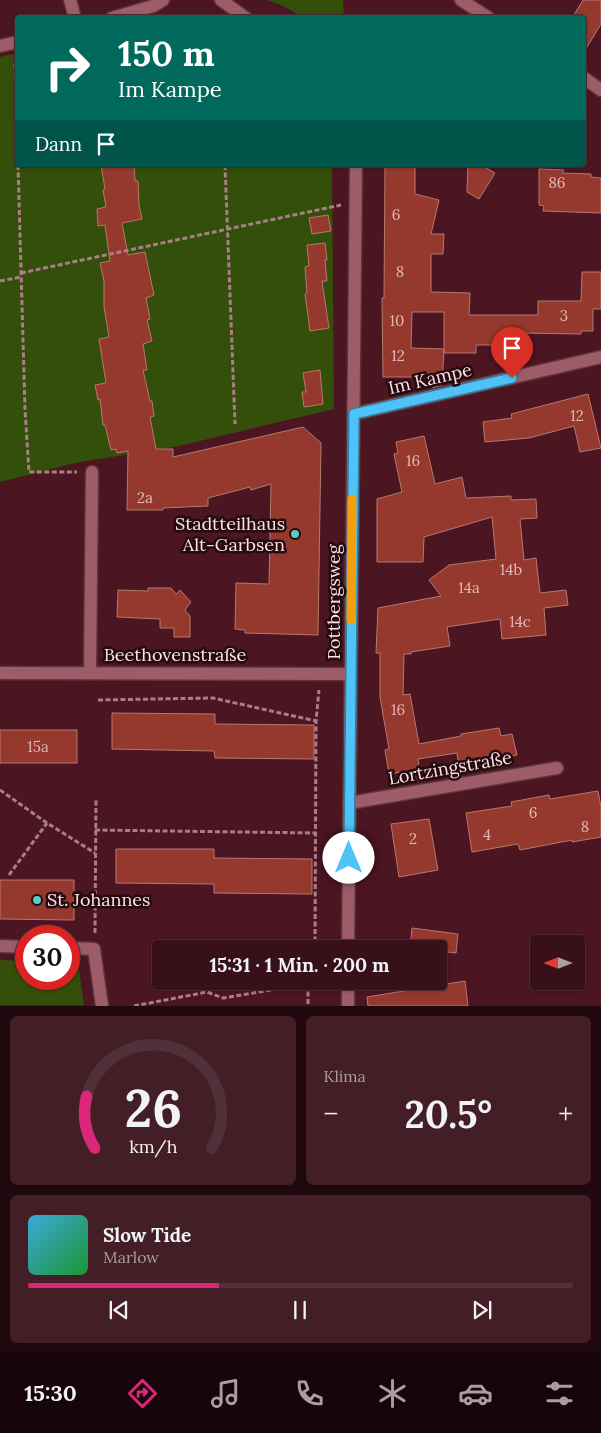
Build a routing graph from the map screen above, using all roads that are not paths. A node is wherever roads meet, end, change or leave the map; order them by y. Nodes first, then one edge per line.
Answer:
1 (70, 0) edge
2 (162, 0) edge
3 (221, 0) edge
4 (461, 0) edge
5 (74, 15) edge
6 (122, 15) edge
7 (242, 15) edge
8 (484, 15) edge
9 (15, 43) edge
10 (0, 46) edge
11 (586, 79) edge
12 (601, 90) edge
13 (356, 167) edge
14 (601, 357) edge
15 (354, 414) junction
16 (92, 472) road end
17 (0, 672) edge
18 (90, 672) junction
19 (351, 674) junction
20 (557, 768) dead end
21 (349, 803) junction
22 (348, 940) edge
23 (0, 946) edge
24 (15, 947) edge
25 (80, 948) edge
26 (348, 990) edge
27 (102, 1006) edge
28 (348, 1006) edge

1 - 5 street
2 - 6 street
3 - 7 street
4 - 8 street
9 - 10 street
11 - 12 street
13 - 15 street, Pottbergsweg
14 - 15 street, Im Kampe
15 - 19 street, Pottbergsweg
16 - 18 street
17 - 18 street, Beethovenstraße
18 - 19 street, Beethovenstraße
19 - 21 street, Pottbergsweg
20 - 21 street, Lortzingstraße
21 - 22 street, Pottbergsweg
23 - 24 street
25 - 27 street
26 - 28 street

